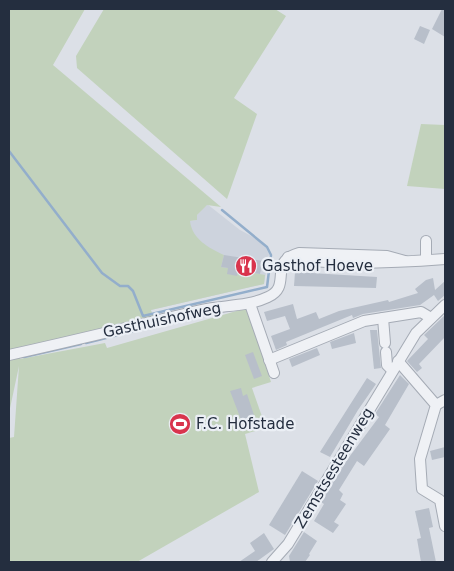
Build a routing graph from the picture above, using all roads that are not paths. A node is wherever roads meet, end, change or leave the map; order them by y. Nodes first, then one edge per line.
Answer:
1 (426, 241) dead end
2 (445, 259) edge
3 (426, 260) junction
4 (250, 304) junction
5 (445, 305) edge
6 (383, 318) junction
7 (431, 318) junction
8 (9, 355) edge
9 (269, 360) junction
10 (395, 365) junction
11 (274, 374) dead end
12 (445, 400) edge
13 (436, 405) junction
14 (445, 526) edge
15 (278, 560) edge

1 - 3 street
2 - 3 street, Gasthuishofweg
3 - 4 street, Gasthuishofweg
4 - 8 street, Gasthuishofweg
4 - 9 street
5 - 7 street, Zemstsesteenweg
6 - 7 street
6 - 9 street
6 - 10 street
7 - 10 street, Zemstsesteenweg
9 - 11 street
10 - 13 street
10 - 15 street, Zemstsesteenweg
12 - 13 street
13 - 14 street

